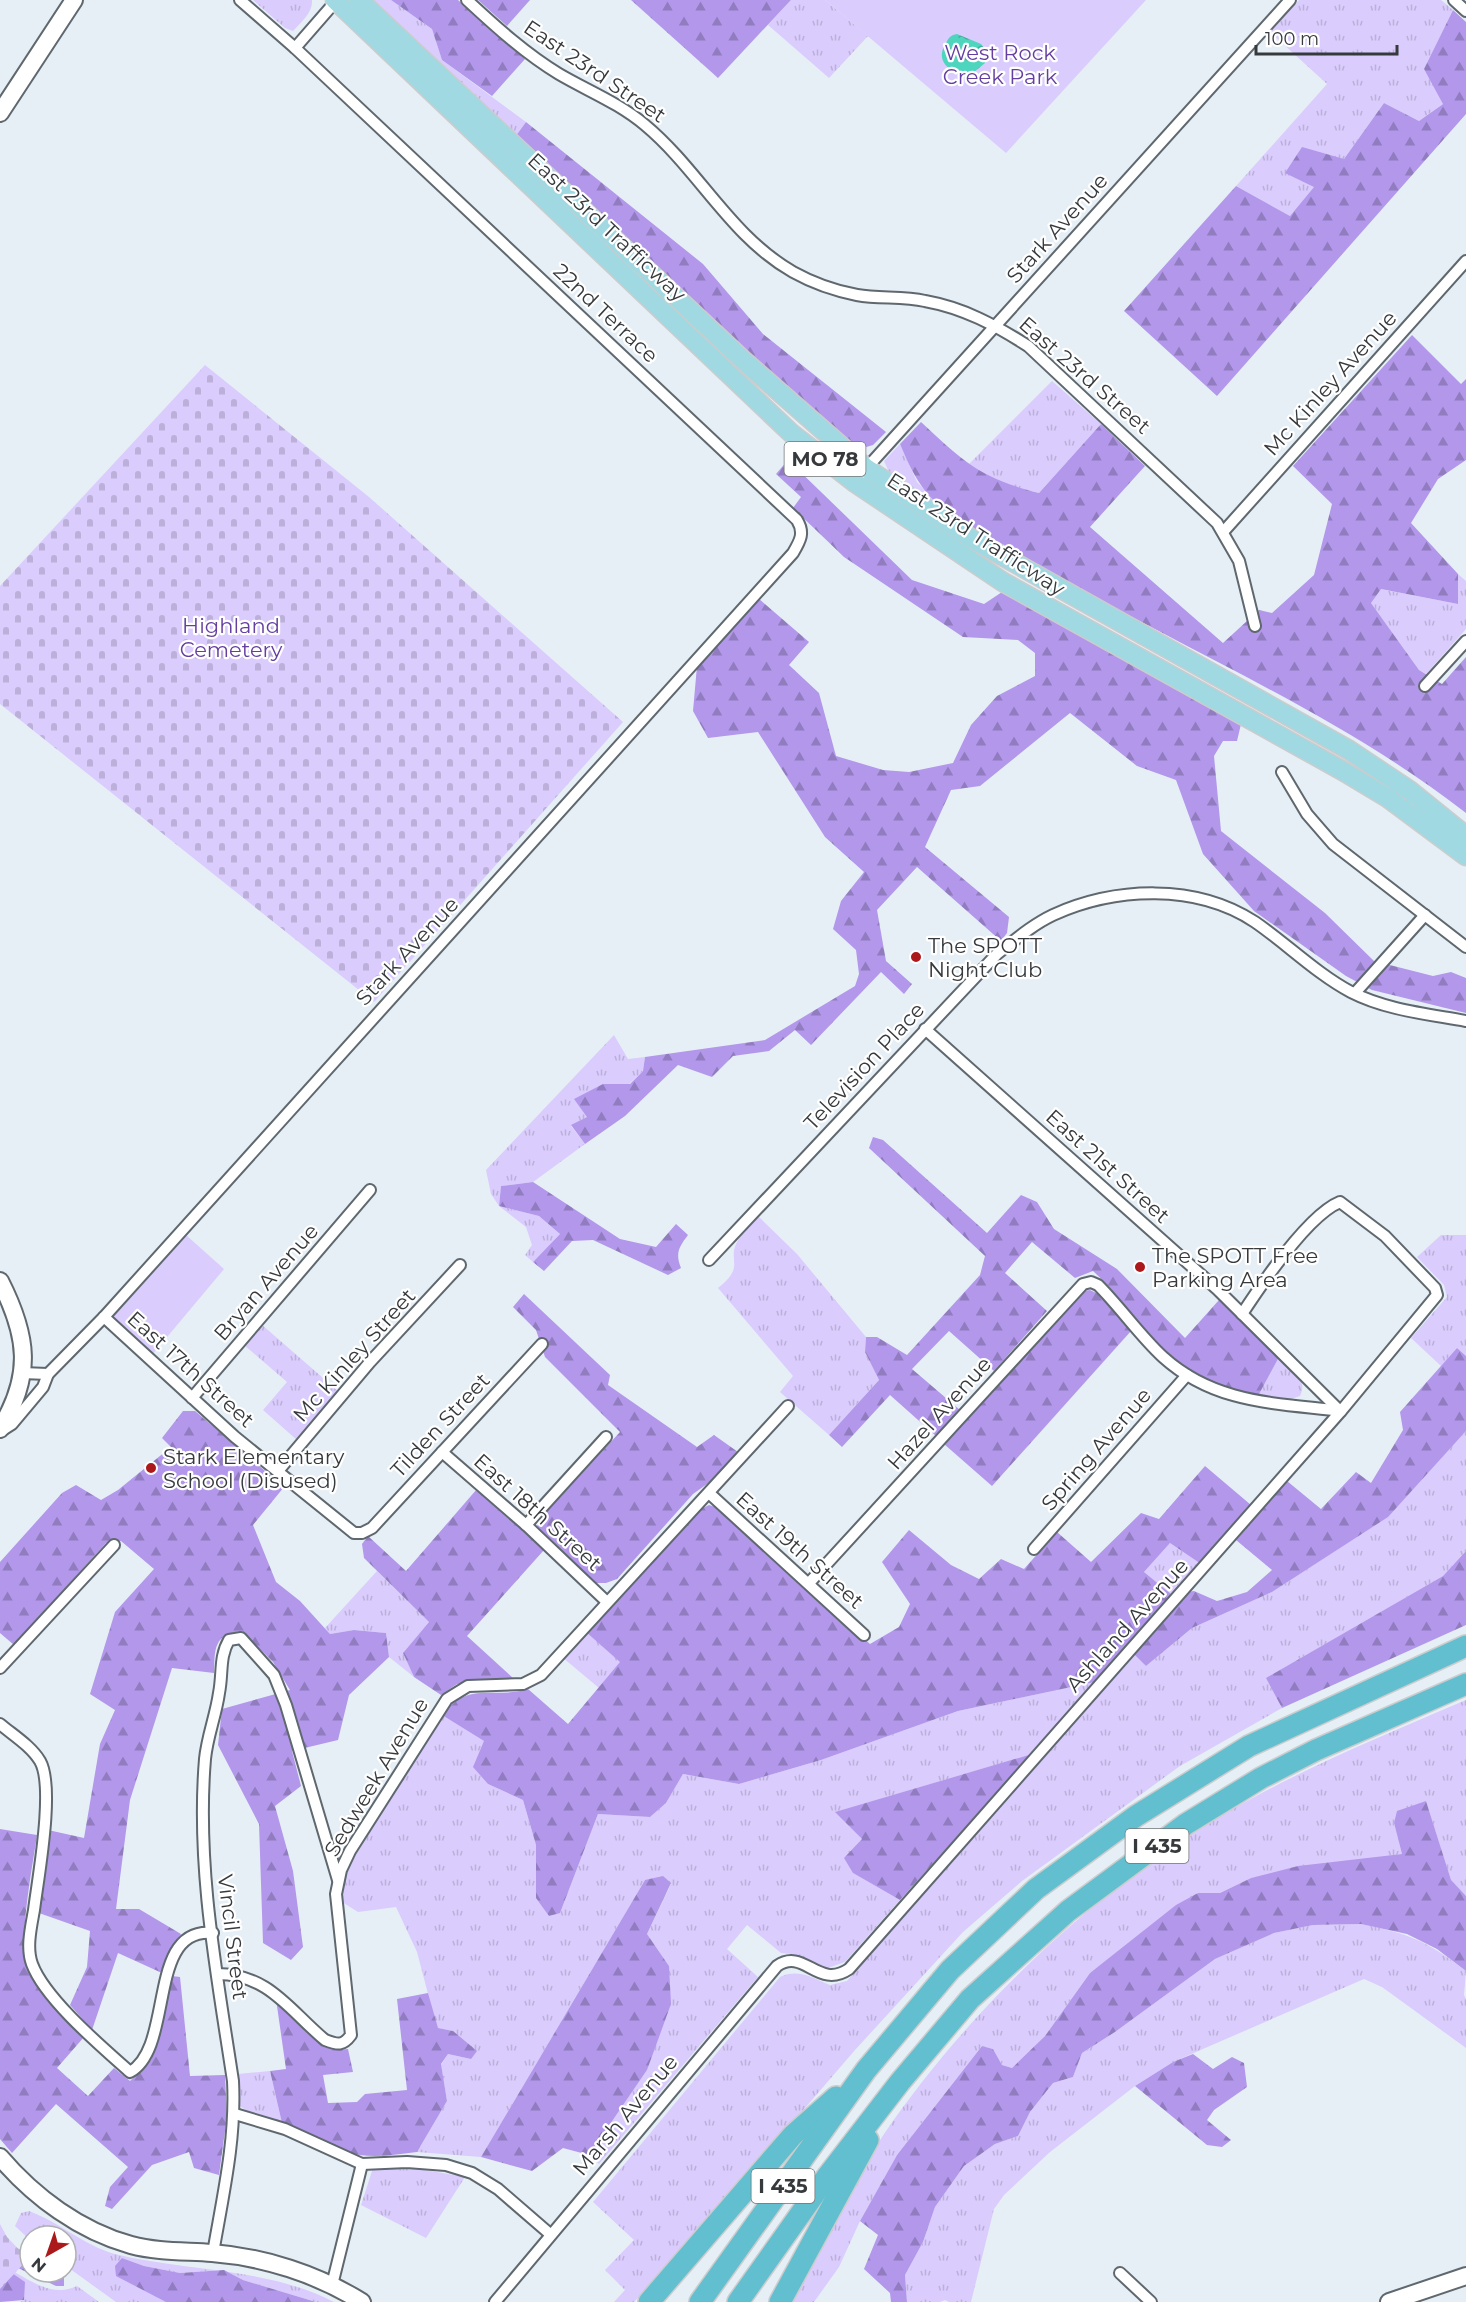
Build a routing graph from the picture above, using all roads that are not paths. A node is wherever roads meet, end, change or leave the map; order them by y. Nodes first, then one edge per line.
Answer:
1 (74, 0) edge
2 (240, 0) edge
3 (335, 0) edge
4 (359, 0) edge
5 (467, 0) edge
6 (1290, 0) edge
7 (1454, 0) edge
8 (1466, 11) edge
9 (295, 48) junction
10 (0, 113) edge
11 (1466, 261) edge
12 (996, 325) junction
13 (860, 475) junction
14 (1224, 531) junction
15 (793, 553) joint
16 (1255, 626) dead end
17 (1466, 640) edge
18 (1425, 686) dead end
19 (1282, 772) dead end
20 (1466, 836) edge
21 (1466, 855) edge
22 (1425, 915) junction
23 (1466, 947) edge
24 (1355, 993) junction
25 (1466, 1021) edge
26 (925, 1029) junction
27 (370, 1190) dead end
28 (709, 1260) dead end
29 (460, 1266) dead end
30 (0, 1281) edge
31 (1242, 1314) junction
32 (104, 1317) junction
33 (542, 1344) dead end
34 (22, 1373) junction
35 (48, 1374) junction
36 (1187, 1375) junction
37 (192, 1398) junction
38 (788, 1406) dead end
39 (1341, 1411) junction
40 (0, 1430) edge
41 (606, 1437) dead end
42 (442, 1452) junction
43 (278, 1471) junction
44 (710, 1494) junction
45 (526, 1525) junction
46 (365, 1532) joint
47 (114, 1545) dead end
48 (1034, 1549) dead end
49 (810, 1582) junction
50 (607, 1602) junction
51 (864, 1635) dead end
52 (1466, 1646) edge
53 (0, 1668) edge
54 (1466, 1684) edge
55 (0, 1724) edge
56 (339, 1883) junction
57 (213, 1933) junction
58 (790, 1960) joint
59 (217, 1974) junction
60 (866, 2070) junction
61 (900, 2082) junction
62 (235, 2114) junction
63 (0, 2157) edge
64 (362, 2164) junction
65 (550, 2234) junction
66 (213, 2253) junction
67 (1120, 2273) dead end
68 (1466, 2276) edge
69 (332, 2285) junction
70 (362, 2302) edge
71 (495, 2302) edge
72 (650, 2302) edge
73 (700, 2302) edge
74 (738, 2302) edge
75 (780, 2302) edge
76 (1152, 2302) edge
77 (1389, 2302) edge

1 - 10 main road
2 - 9 street, 22nd Terrace
3 - 9 street
3 - 13 main road, East 23rd Trafficway / MO 78
4 - 13 main road, East 23rd Trafficway / MO 78
5 - 12 street, East 23rd Street
6 - 12 street, Stark Avenue
7 - 8 street
9 - 15 street, 22nd Terrace
11 - 14 street, Mc Kinley Avenue
12 - 13 street, Stark Avenue
12 - 14 street, East 23rd Street
13 - 20 main road, East 23rd Trafficway / MO 78
13 - 21 main road, East 23rd Trafficway / MO 78
14 - 16 street, East 23rd Street
15 - 32 street, Stark Avenue
17 - 18 street
19 - 22 street
22 - 23 street
22 - 24 street
24 - 25 street, Television Place
24 - 26 street, Television Place
26 - 28 street, Television Place
26 - 31 street, East 21st Street
27 - 37 street, Bryan Avenue
29 - 43 street, Mc Kinley Street
30 - 34 main road
31 - 39 street, East 21st Street
31 - 39 street, Ashland Avenue
32 - 35 street, Stark Avenue
32 - 37 street, East 17th Street
33 - 42 street, Tilden Street
34 - 35 street
34 - 40 main road
35 - 40 street, Stark Avenue
36 - 39 street
36 - 48 street, Spring Avenue
36 - 49 street, Hazel Avenue
37 - 43 street, East 17th Street
38 - 44 street, Sedweek Avenue
39 - 58 street, Ashland Avenue
41 - 45 street
42 - 45 street, East 18th Street
42 - 46 street, Tilden Street
43 - 46 street, East 17th Street
44 - 49 street, East 19th Street
44 - 50 street, Sedweek Avenue
45 - 50 street, East 18th Street
47 - 53 street
49 - 51 street, East 19th Street
50 - 56 street, Sedweek Avenue
52 - 60 highway, I 435
54 - 61 highway, I 435
55 - 57 street
56 - 57 street, Vincil Street
56 - 59 street
57 - 59 street, Vincil Street
58 - 65 street, Marsh Avenue
59 - 62 street, Vincil Street
60 - 72 highway
60 - 73 highway, I 435
61 - 74 highway, I 435
61 - 75 highway
62 - 64 street
62 - 66 street, Vincil Street
63 - 66 main road
64 - 65 street
64 - 69 street
65 - 71 street, Marsh Avenue
66 - 69 main road
67 - 76 street
68 - 77 main road
69 - 70 main road

